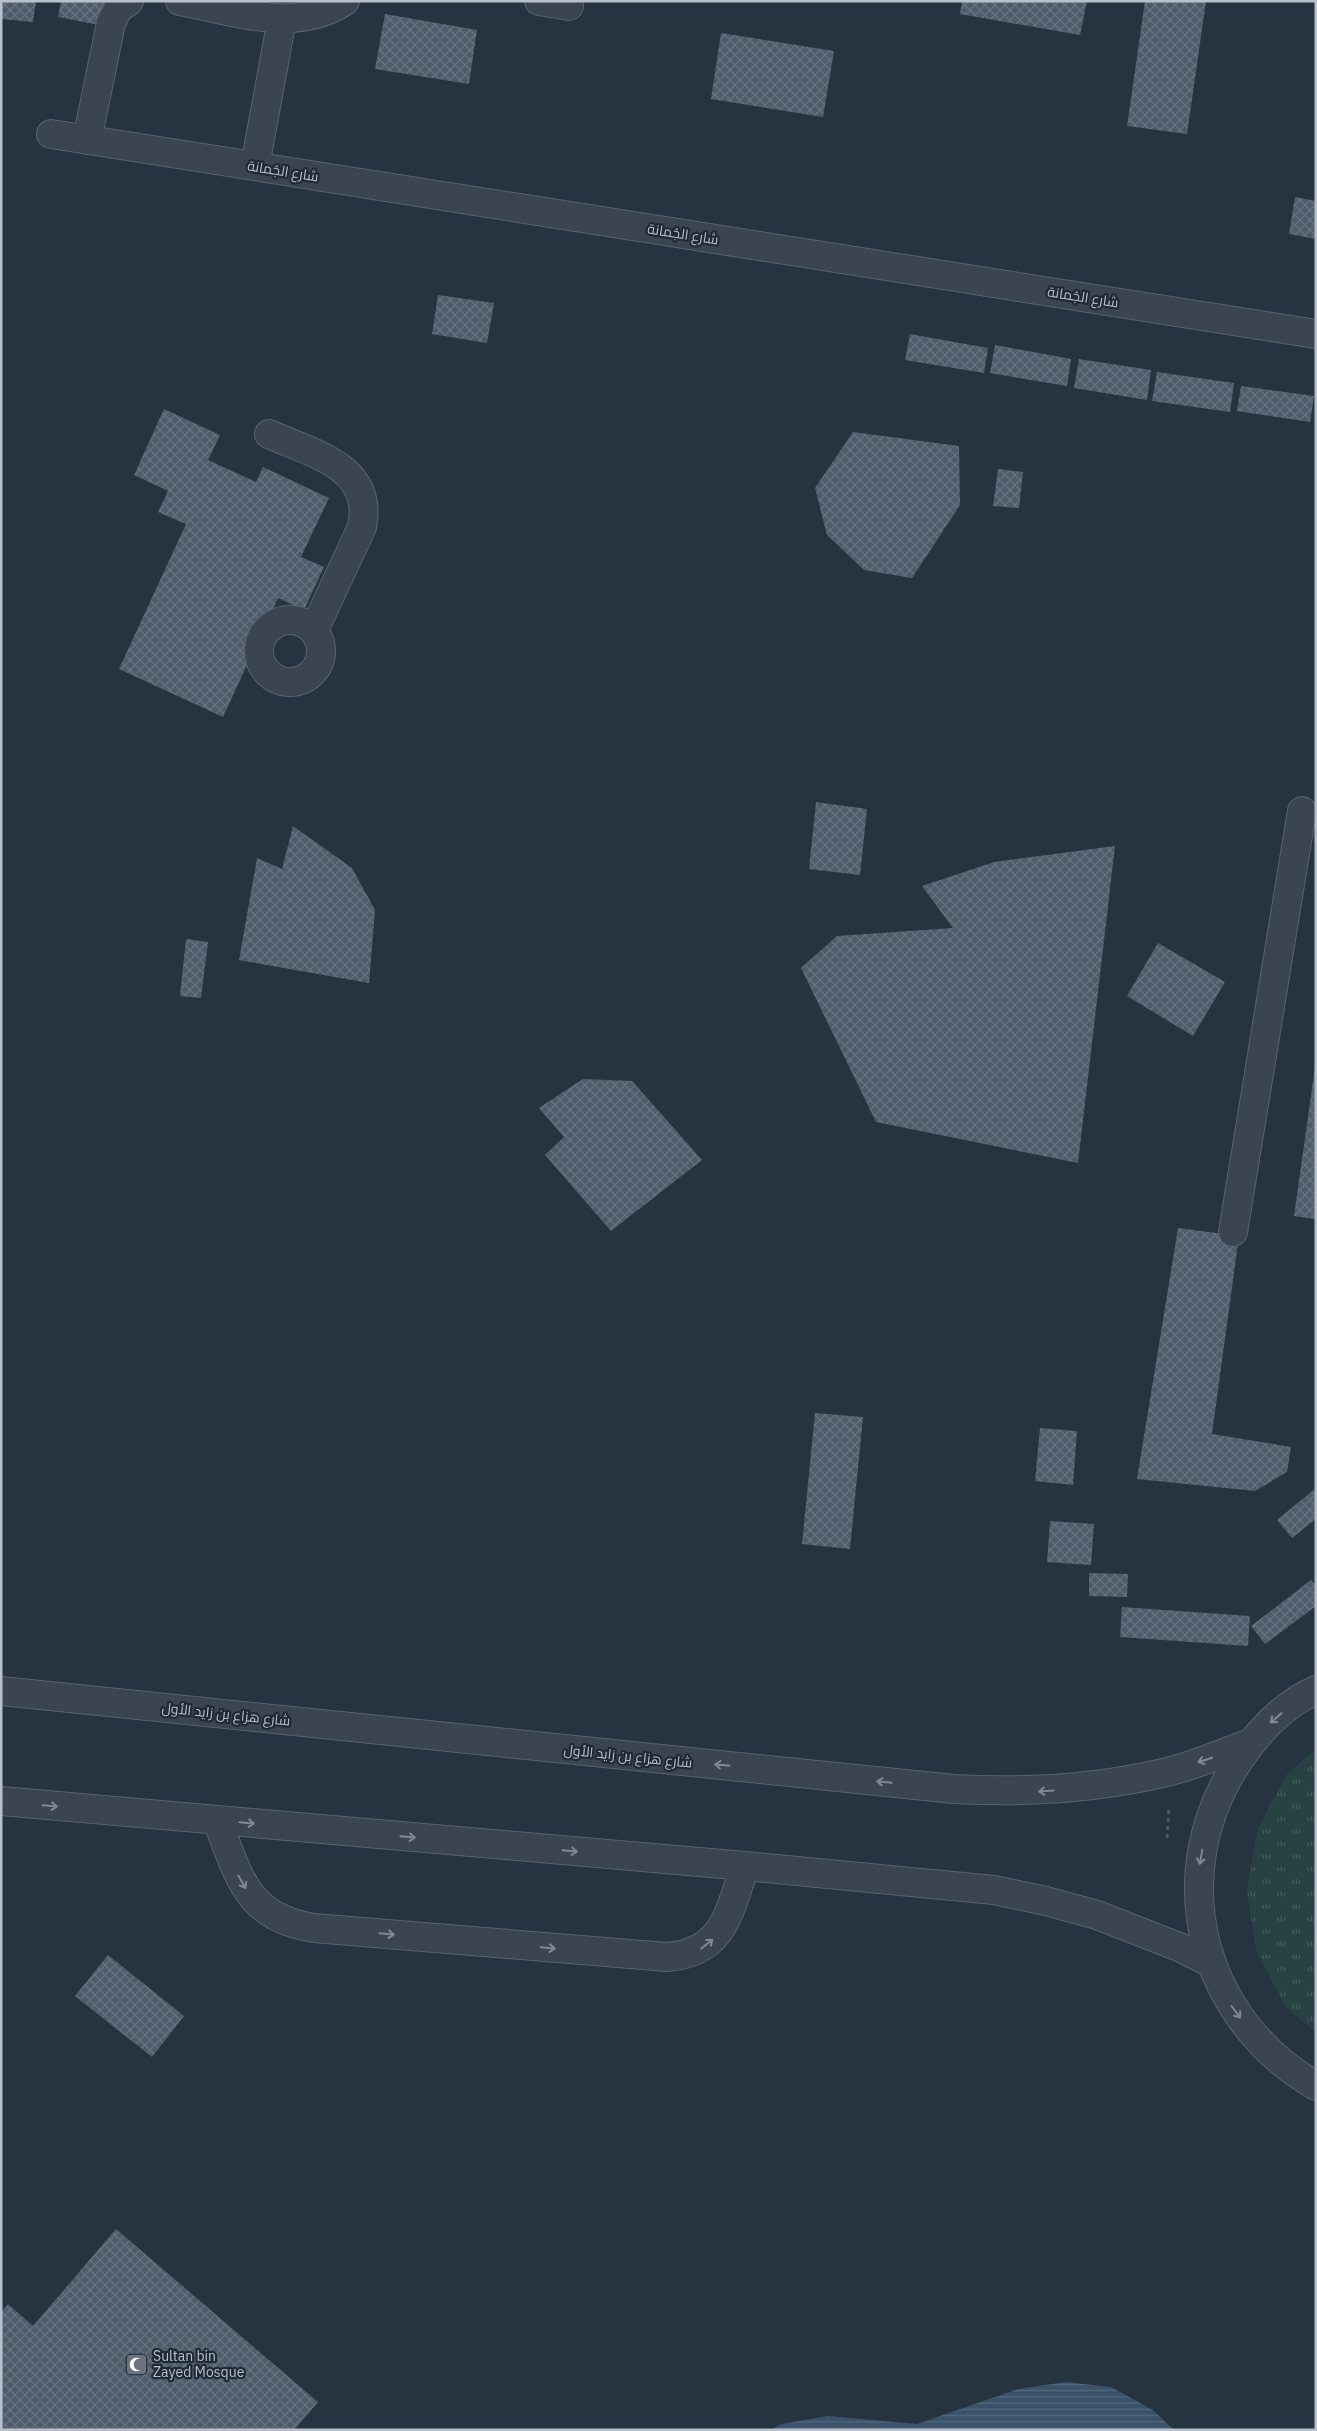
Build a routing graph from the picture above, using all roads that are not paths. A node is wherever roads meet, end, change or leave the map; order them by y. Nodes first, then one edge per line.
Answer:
1 (129, 1) edge
2 (180, 1) edge
3 (345, 1) edge
4 (539, 1) edge
5 (569, 6) dead end
6 (282, 19) junction
7 (51, 134) dead end
8 (88, 140) junction
9 (255, 166) junction
10 (1316, 334) edge
11 (269, 434) dead end
12 (314, 630) dead end
13 (1302, 811) dead end
14 (1233, 1232) dead end
15 (1314, 1689) edge
16 (1, 1691) edge
17 (1250, 1743) junction
18 (1, 1802) edge
19 (217, 1820) junction
20 (745, 1866) junction
21 (1211, 1963) junction
22 (1291, 2072) junction
23 (1316, 2086) edge
24 (1316, 2103) edge

1 - 8 street
2 - 6 street
3 - 6 street
4 - 5 street
6 - 9 street
7 - 8 street, شارع الجُمانة
8 - 9 street, شارع الجُمانة
9 - 10 street, شارع الجُمانة
11 - 12 street
13 - 14 street
15 -> 17 street
17 -> 16 street, شارع هزاع بن زايد الأول
17 -> 21 street
18 -> 19 street
19 -> 20 street
19 -> 20 street
20 - 21 street
21 -> 22 street
22 - 23 street
22 - 24 street

